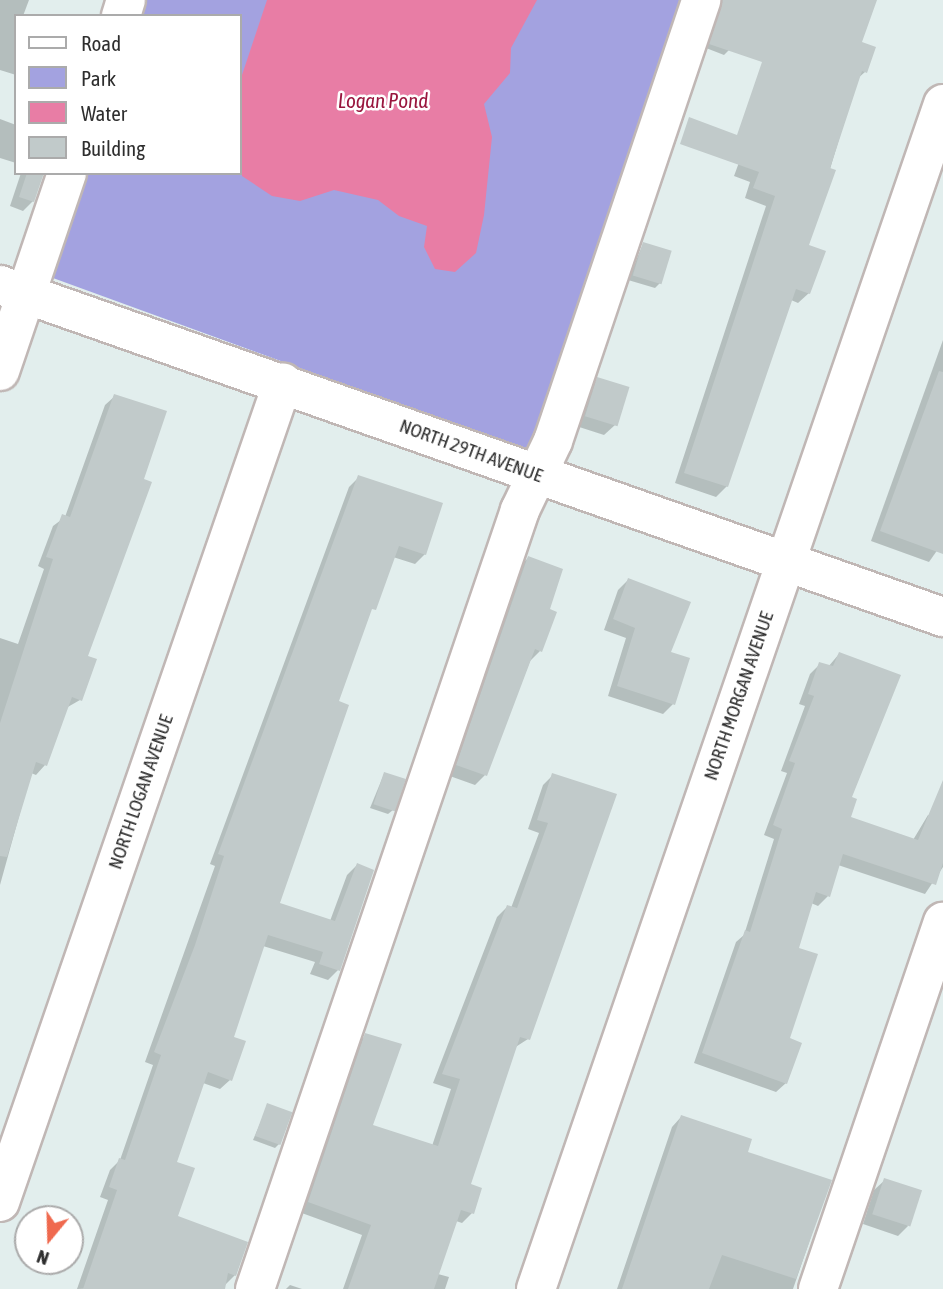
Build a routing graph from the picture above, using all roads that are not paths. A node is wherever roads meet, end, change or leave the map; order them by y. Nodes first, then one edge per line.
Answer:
1 (701, 0) edge
2 (943, 104) edge
3 (66, 175) edge
4 (13, 290) edge
5 (0, 371) edge
6 (283, 382) junction
7 (536, 475) junction
8 (786, 561) junction
9 (943, 617) edge
10 (943, 922) edge
11 (0, 1202) edge
12 (255, 1289) edge
13 (536, 1289) edge
14 (818, 1289) edge

1 - 7 street
2 - 8 street, NORTH MORGAN AVENUE
3 - 4 street
4 - 5 street
4 - 6 street, NORTH 29TH AVENUE
6 - 7 street, NORTH 29TH AVENUE
6 - 11 street, NORTH LOGAN AVENUE
7 - 8 street, NORTH 29TH AVENUE
7 - 12 street
8 - 9 street, NORTH 29TH AVENUE
8 - 13 street, NORTH MORGAN AVENUE
10 - 14 street

